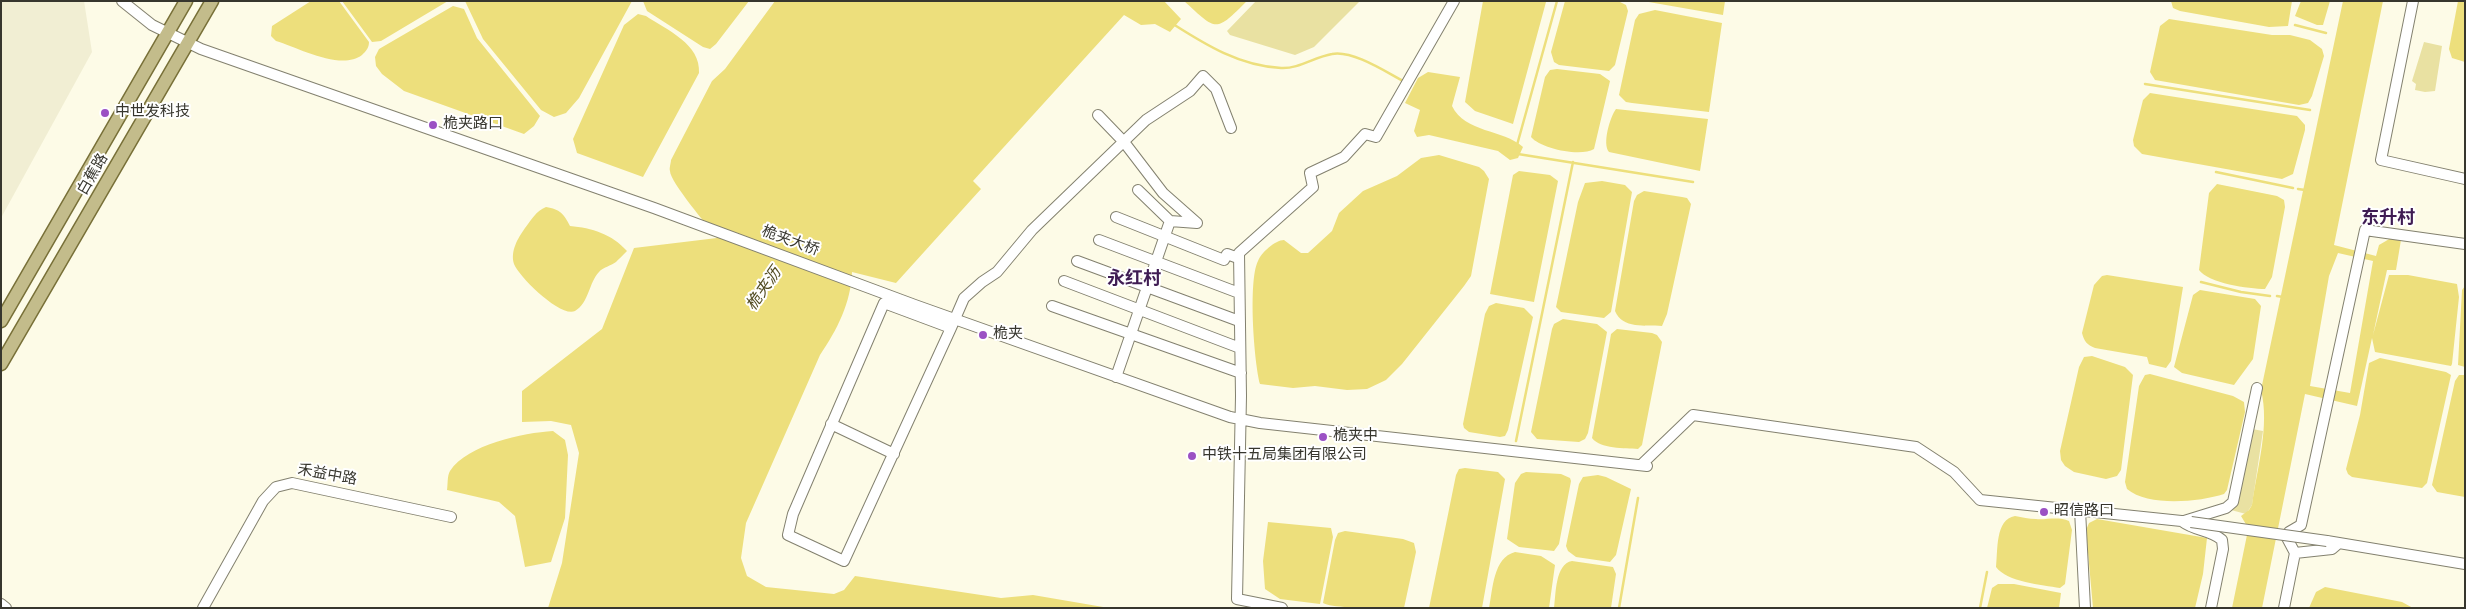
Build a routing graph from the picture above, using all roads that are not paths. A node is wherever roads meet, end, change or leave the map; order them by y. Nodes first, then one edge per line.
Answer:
1 (122, 1) edge
2 (186, 1) edge
3 (212, 1) edge
4 (1454, 1) edge
5 (2413, 1) edge
6 (168, 33) junction
7 (189, 42) junction
8 (1098, 115) dead end
9 (1231, 128) dead end
10 (1124, 142) junction
11 (2465, 179) edge
12 (1138, 190) dead end
13 (1116, 217) dead end
14 (1170, 221) junction
15 (1165, 237) junction
16 (1099, 240) dead end
17 (2465, 244) edge
18 (1238, 258) junction
19 (1077, 261) dead end
20 (1156, 262) junction
21 (1064, 281) dead end
22 (1147, 287) junction
23 (1239, 293) junction
24 (1052, 306) dead end
25 (1139, 310) junction
26 (1, 321) edge
27 (1239, 321) junction
28 (953, 324) junction
29 (1130, 335) junction
30 (1240, 348) junction
31 (1, 364) edge
32 (1240, 373) junction
33 (1116, 377) junction
34 (2257, 388) dead end
35 (1240, 419) junction
36 (831, 424) junction
37 (894, 454) junction
38 (2080, 510) junction
39 (451, 517) dead end
40 (2187, 522) junction
41 (2338, 543) junction
42 (2295, 553) junction
43 (2465, 564) edge
44 (1, 604) edge
45 (6, 608) edge
46 (203, 608) edge
47 (1282, 608) edge
48 (2085, 608) edge
49 (2211, 608) edge
50 (2284, 608) edge

1 - 6 street, 桅夹大桥
2 - 6 main road, 白蕉路
3 - 7 main road, 白蕉路
4 - 18 street
5 - 11 street
6 - 7 street, 桅夹大桥
6 - 26 main road, 白蕉路
7 - 28 street, 桅夹大桥
7 - 31 main road, 白蕉路
8 - 10 street
9 - 10 street
10 - 14 street
10 - 28 street
12 - 14 street
13 - 15 street
14 - 15 street
15 - 18 street
15 - 20 street
16 - 20 street
17 - 42 street
18 - 23 street
19 - 22 street
20 - 22 street
20 - 23 street
21 - 25 street
22 - 25 street
22 - 27 street
23 - 27 street
24 - 29 street
25 - 29 street
25 - 30 street
27 - 30 street
28 - 33 street
28 - 36 street
28 - 37 street
29 - 32 street
29 - 33 street
30 - 32 street
32 - 35 street
33 - 35 street
34 - 40 street
35 - 38 street
35 - 47 street
36 - 37 street
36 - 37 street
38 - 40 street
38 - 48 street
39 - 46 street, 禾益中路
40 - 41 street, bridge
40 - 49 street
41 - 42 street
41 - 43 street
42 - 50 street
44 - 45 street

